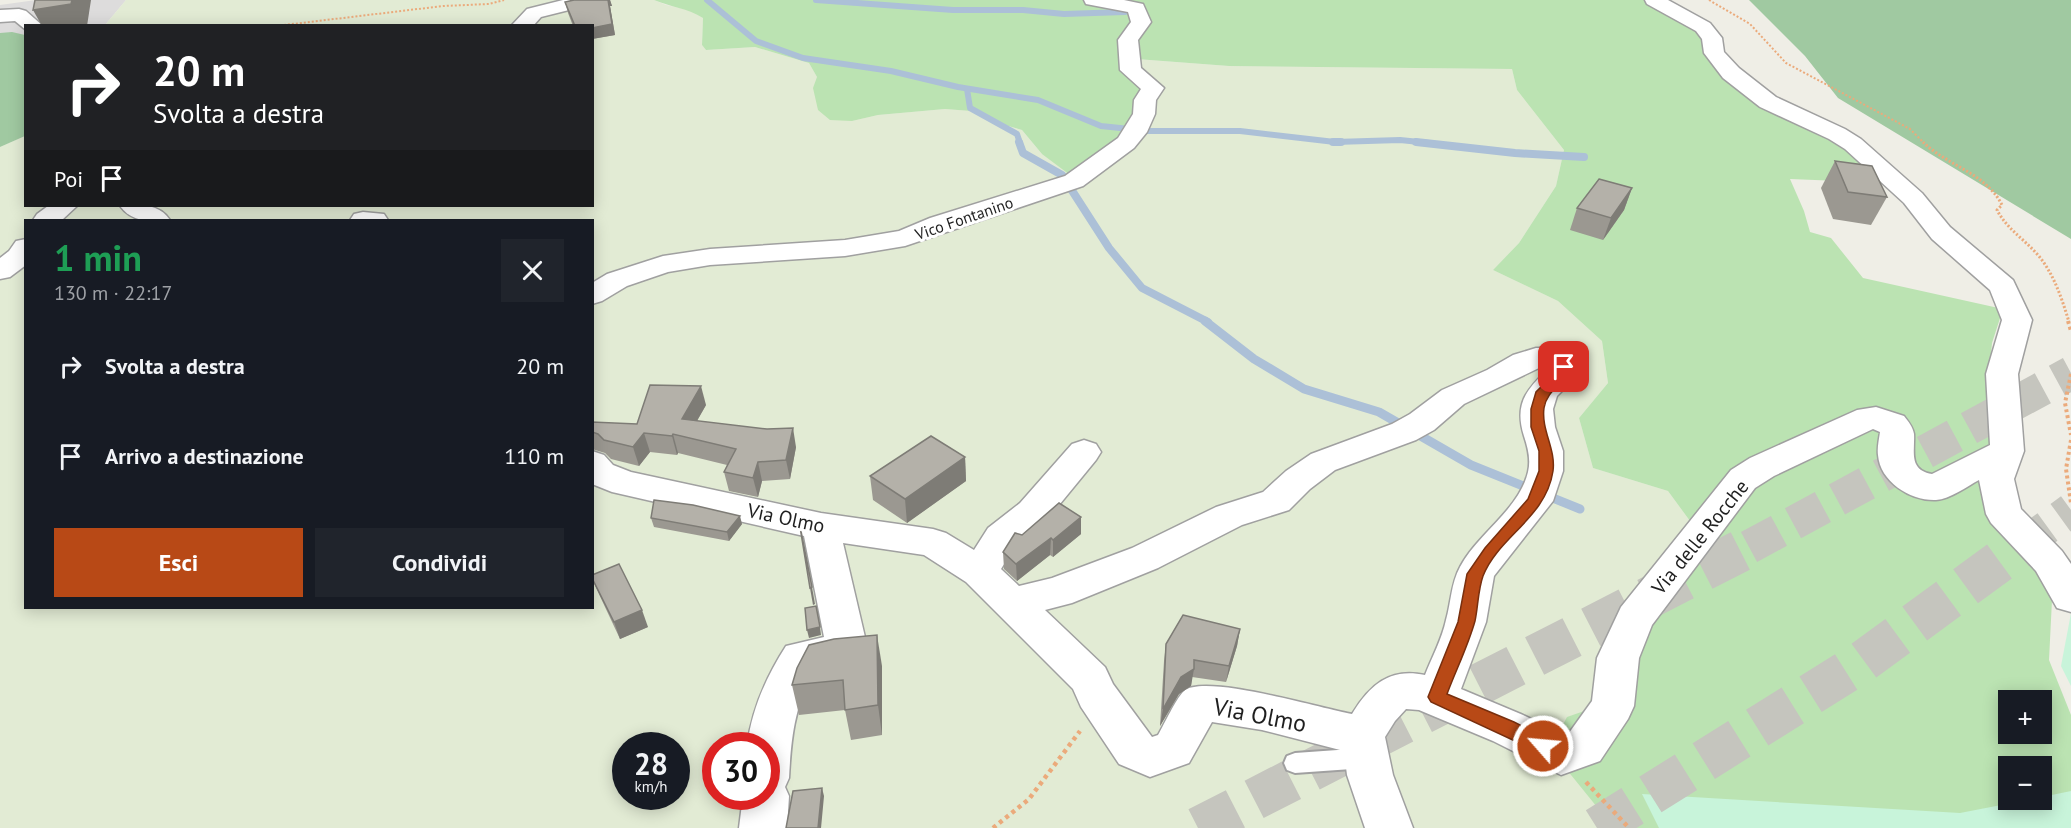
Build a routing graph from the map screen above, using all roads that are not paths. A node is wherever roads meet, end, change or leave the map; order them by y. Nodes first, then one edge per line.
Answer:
1 (586, 0) edge
2 (1093, 0) edge
3 (1654, 0) edge
4 (0, 16) edge
5 (30, 24) edge
6 (523, 24) edge
7 (63, 207) edge
8 (135, 207) edge
9 (47, 219) edge
10 (155, 219) edge
11 (24, 251) edge
12 (0, 271) edge
13 (594, 294) edge
14 (2007, 451) junction
15 (1084, 452) dead end
16 (594, 465) edge
17 (821, 526) junction
18 (980, 572) junction
19 (2071, 597) edge
20 (1013, 603) junction
21 (1437, 697) junction
22 (769, 732) edge
23 (1365, 747) junction
24 (1295, 763) dead end
25 (765, 810) edge
26 (763, 828) edge
27 (1389, 828) edge

1 - 6 street
2 - 13 street, Vico Fontanino
3 - 14 street
4 - 5 street
7 - 9 street
8 - 10 street
11 - 12 street
14 - 19 street
14 - 21 street, Via delle Rocche
15 - 18 street
16 - 17 street, Via Olmo
17 - 18 street, Via Olmo
17 - 22 street
18 - 20 street, Via Olmo
20 - 21 street
20 - 23 street, Via Olmo
21 - 23 street
23 - 24 lane
23 - 27 street
25 - 26 street

